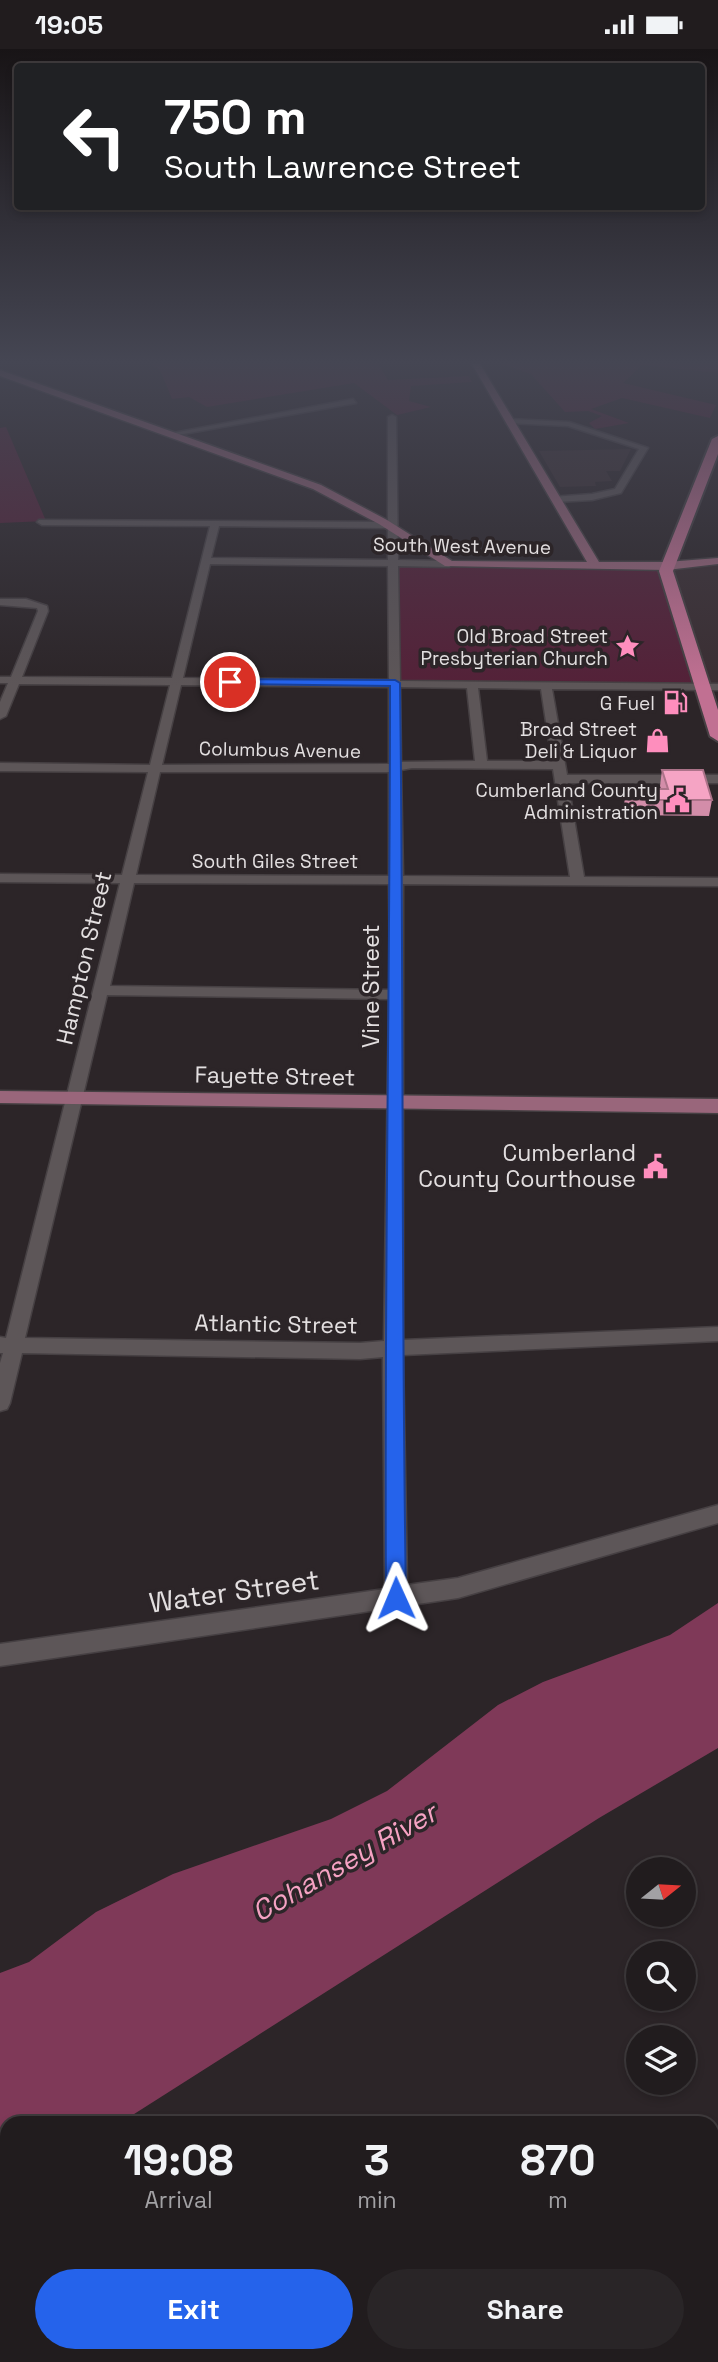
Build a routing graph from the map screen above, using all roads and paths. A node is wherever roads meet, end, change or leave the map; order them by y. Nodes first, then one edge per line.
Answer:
1 (276, 472) edge
2 (392, 472) edge
3 (539, 472) edge
4 (630, 472) edge
5 (705, 472) edge
6 (555, 499) junction
7 (42, 522) dead end
8 (215, 524) junction
9 (391, 527) junction
10 (205, 561) junction
11 (718, 561) edge
12 (395, 563) junction
13 (449, 564) junction
14 (595, 565) junction
15 (667, 566) junction
16 (0, 602) edge
17 (0, 680) edge
18 (15, 680) junction
19 (175, 681) junction
20 (395, 683) junction
21 (472, 684) junction
22 (546, 685) junction
23 (710, 687) edge
24 (0, 716) edge
25 (718, 736) edge
26 (481, 764) junction
27 (559, 765) junction
28 (396, 766) junction
29 (0, 767) edge
30 (154, 768) junction
31 (561, 779) junction
32 (718, 779) edge
33 (0, 878) edge
34 (126, 880) junction
35 (396, 881) junction
36 (578, 881) junction
37 (718, 882) edge
38 (100, 990) junction
39 (396, 995) junction
40 (0, 1097) edge
41 (74, 1098) junction
42 (395, 1101) junction
43 (718, 1106) edge
44 (718, 1334) edge
45 (7, 1345) edge
46 (393, 1348) junction
47 (0, 1403) edge
48 (718, 1514) edge
49 (396, 1598) junction
50 (0, 1655) edge

1 - 9 main road
2 - 9 street, Vine Street
3 - 6 main road
4 - 6 street
5 - 15 highway
6 - 14 main road
7 - 8 street
8 - 9 street
8 - 10 street, Hampton Street
9 - 12 street, Vine Street
9 - 13 main road
10 - 12 street, South West Avenue
10 - 19 street, Hampton Street
11 - 15 main road, South West Avenue
12 - 13 street, South West Avenue
12 - 20 street, Vine Street
13 - 14 main road, South West Avenue
14 - 15 main road, South West Avenue
15 - 23 highway
16 - 18 street
17 - 18 street
18 - 19 street
18 - 24 street
19 - 20 street
19 - 30 street, Hampton Street
20 - 21 street
20 - 28 street, Vine Street
21 - 22 street
21 - 26 street
22 - 23 street
22 - 27 street
23 - 25 highway
26 - 27 street, Columbus Avenue
26 - 28 street, Columbus Avenue
27 - 31 street
28 - 30 street, Columbus Avenue
28 - 35 street, Vine Street
29 - 30 street, Columbus Avenue
30 - 34 street, Hampton Street
31 - 32 street
31 - 36 street
33 - 34 street, South Giles Street
34 - 35 street, South Giles Street
34 - 38 street, Hampton Street
35 - 36 street, South Giles Street
35 - 39 street, Vine Street
36 - 37 street, South Giles Street
38 - 39 street
38 - 41 street, Hampton Street
39 - 42 street, Vine Street
40 - 41 main road, Fayette Street
41 - 42 main road, Fayette Street
41 - 45 street, Hampton Street
42 - 43 main road, Fayette Street
42 - 46 street, Vine Street
44 - 46 street, Atlantic Street
45 - 46 street, Atlantic Street
45 - 47 street, Hampton Street
46 - 49 street, Vine Street
48 - 49 street, Water Street
49 - 50 street, Water Street

